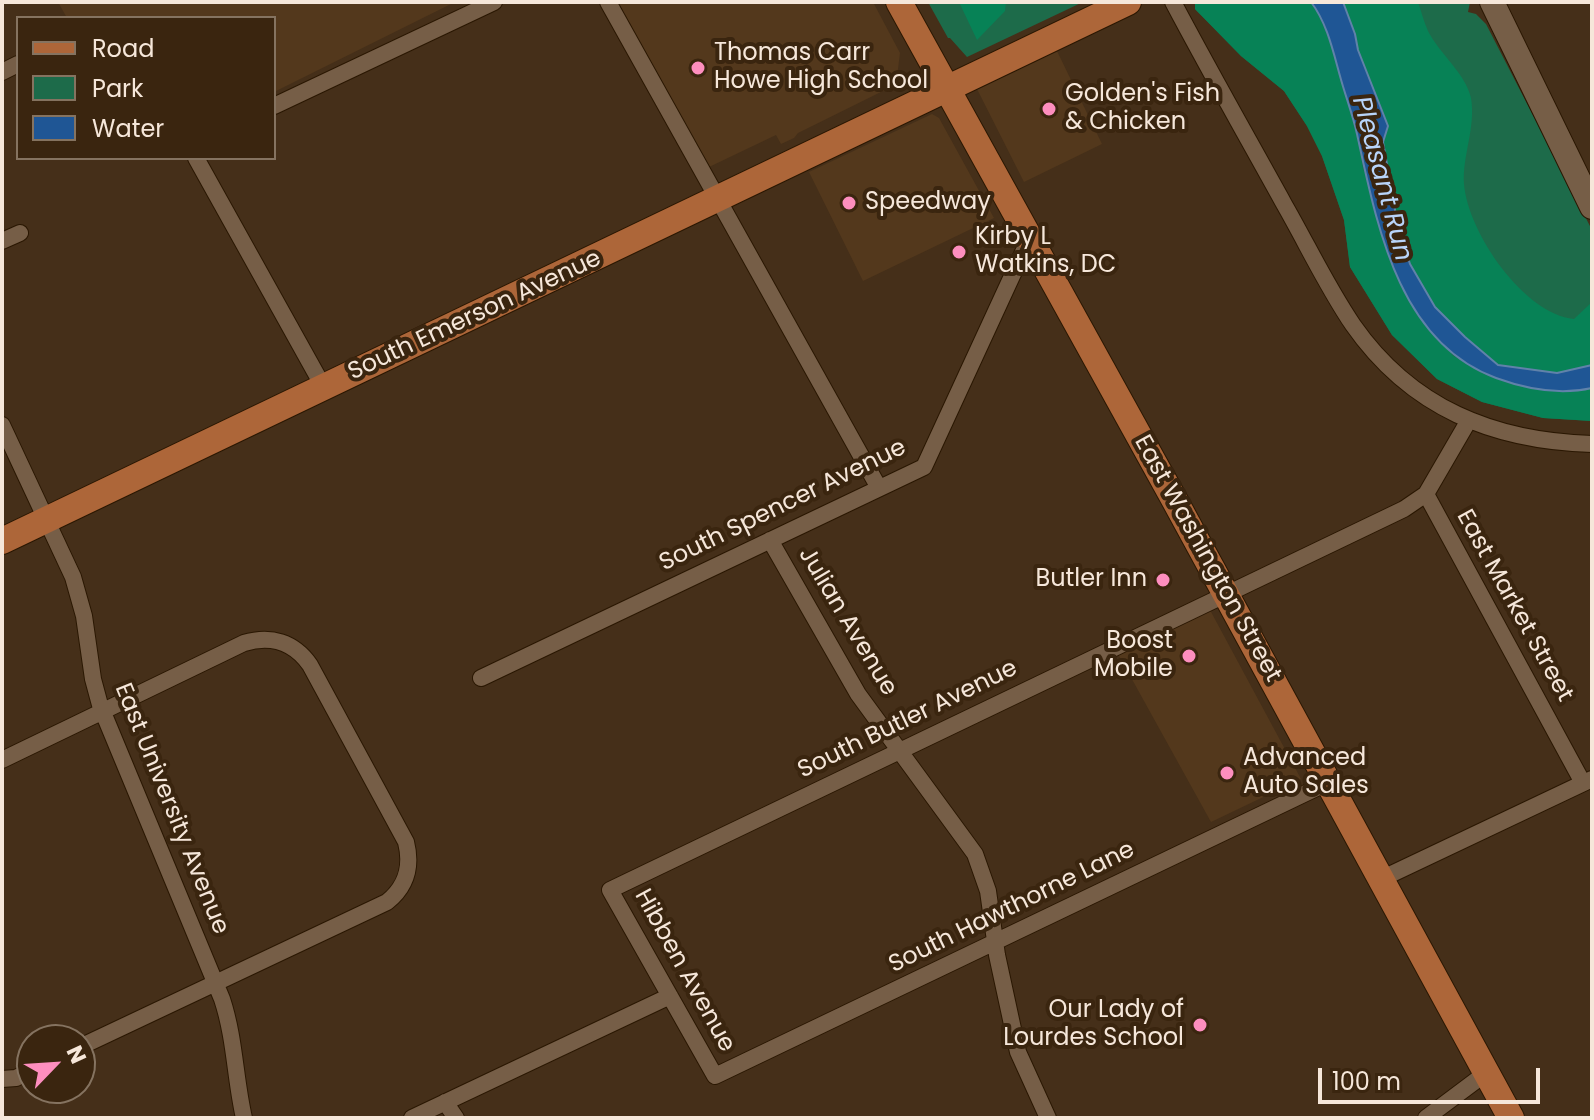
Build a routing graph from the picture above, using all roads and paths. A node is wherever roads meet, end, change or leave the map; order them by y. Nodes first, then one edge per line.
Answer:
1 (494, 2) edge
2 (608, 2) edge
3 (899, 2) edge
4 (1128, 2) edge
5 (1173, 2) edge
6 (1492, 2) edge
7 (948, 90) junction
8 (276, 105) edge
9 (197, 160) edge
10 (718, 200) junction
11 (1592, 207) edge
12 (20, 233) dead end
13 (1030, 237) junction
14 (2, 241) edge
15 (324, 388) junction
16 (1469, 420) junction
17 (2, 425) edge
18 (1592, 444) edge
19 (879, 488) junction
20 (1426, 494) junction
21 (46, 520) junction
22 (770, 540) junction
23 (2, 541) edge
24 (1226, 594) junction
25 (481, 678) dead end
26 (103, 711) junction
27 (899, 750) junction
28 (2, 760) edge
29 (1588, 781) edge
30 (1329, 782) junction
31 (1381, 879) junction
32 (610, 890) joint
33 (996, 941) junction
34 (216, 983) junction
35 (670, 996) junction
36 (96, 1039) edge
37 (1486, 1073) junction
38 (715, 1076) joint
39 (445, 1102) junction
40 (244, 1118) edge
41 (412, 1118) edge
42 (456, 1118) edge
43 (1048, 1118) edge
44 (1426, 1118) edge
45 (1511, 1118) edge

1 - 8 street
2 - 10 street
3 - 7 main road, East Washington Street
4 - 7 main road, South Emerson Avenue
5 - 16 street
6 - 11 main road
7 - 10 main road, South Emerson Avenue
7 - 13 main road, East Washington Street
9 - 15 street
10 - 15 main road, South Emerson Avenue
10 - 19 street
12 - 14 street
13 - 19 street, South Spencer Avenue
13 - 24 main road, East Washington Street
15 - 21 main road, South Emerson Avenue
16 - 18 street
16 - 20 street
17 - 21 street, East University Avenue
19 - 22 street, South Spencer Avenue
20 - 24 street, South Butler Avenue
20 - 29 street, East Market Street
21 - 23 main road, South Emerson Avenue
21 - 26 street, East University Avenue
22 - 25 street, South Spencer Avenue
22 - 27 street, Julian Avenue
24 - 27 street, South Butler Avenue
24 - 30 main road, East Washington Street
26 - 28 street
26 - 34 street, East University Avenue
26 - 34 street
27 - 32 street, South Butler Avenue
27 - 33 street, Julian Avenue
29 - 31 street
30 - 31 main road, East Washington Street
30 - 33 street, South Hawthorne Lane
31 - 37 main road, East Washington Street
32 - 35 street, Hibben Avenue
33 - 38 street, South Hawthorne Lane
33 - 43 street, Julian Avenue
34 - 36 street
34 - 40 street, East University Avenue
35 - 38 street, Hibben Avenue
35 - 39 street
37 - 44 street
37 - 45 main road, East Washington Street
39 - 41 street
39 - 42 street

